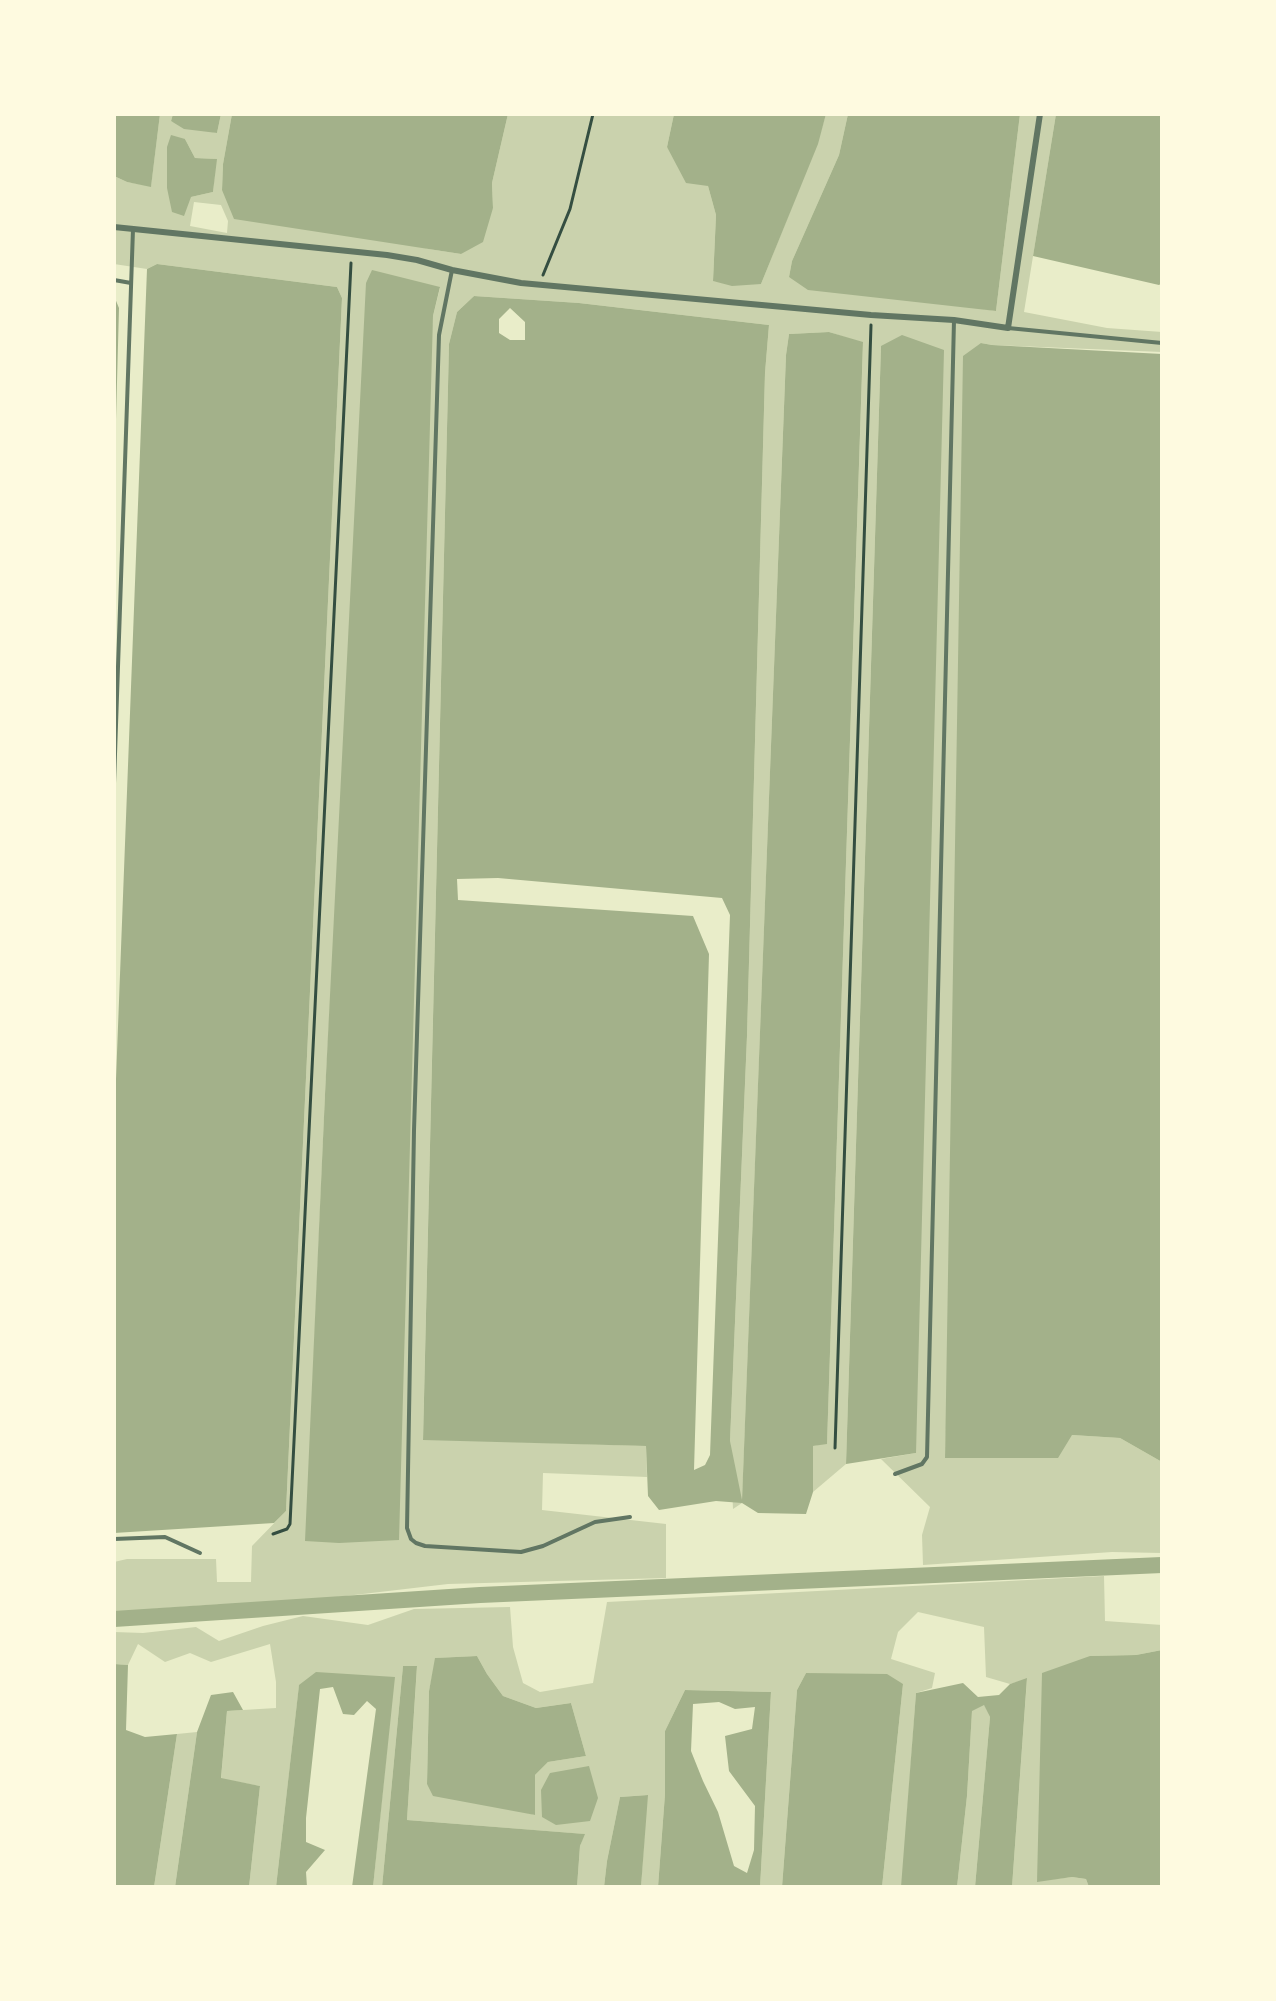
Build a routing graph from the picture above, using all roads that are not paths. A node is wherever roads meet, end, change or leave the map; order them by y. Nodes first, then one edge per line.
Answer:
1 (1040, 114) edge
2 (114, 227) edge
3 (133, 228) junction
4 (452, 270) junction
5 (114, 280) edge
6 (131, 283) junction
7 (954, 320) junction
8 (1008, 328) junction
9 (1162, 343) edge
10 (114, 783) edge
11 (895, 1474) dead end
12 (630, 1517) dead end
13 (114, 1539) edge
14 (200, 1553) dead end

1 - 8 street
2 - 3 street
3 - 4 street
3 - 6 lane
4 - 7 street
4 - 12 lane
5 - 6 lane
6 - 10 lane
7 - 8 street
7 - 11 lane
8 - 9 lane
13 - 14 lane

